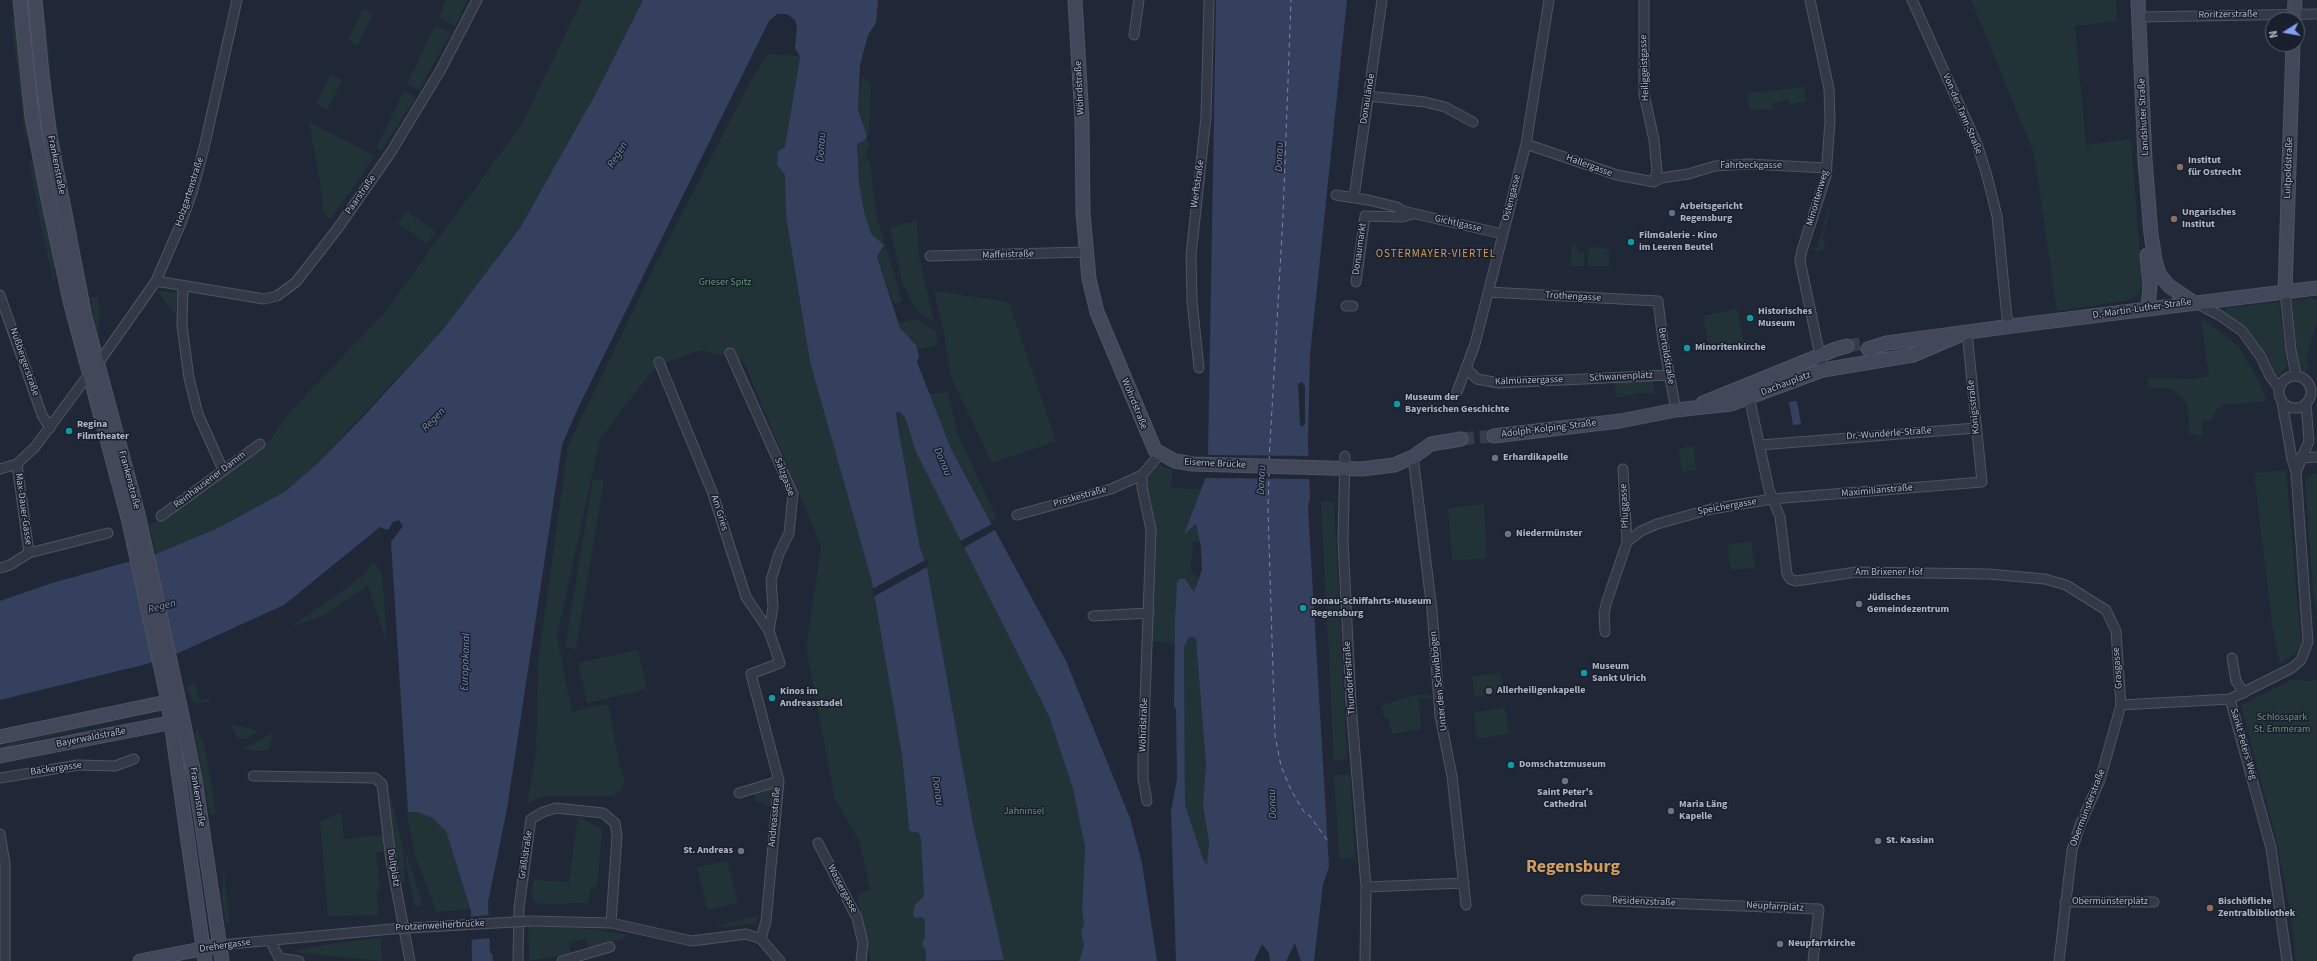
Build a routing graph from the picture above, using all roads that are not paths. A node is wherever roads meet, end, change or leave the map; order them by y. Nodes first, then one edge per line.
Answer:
1 (20, 0) edge
2 (35, 0) edge
3 (237, 0) edge
4 (477, 0) edge
5 (1075, 0) edge
6 (1139, 0) edge
7 (1209, 0) edge
8 (1382, 0) edge
9 (1549, 0) edge
10 (1644, 0) edge
11 (1810, 0) edge
12 (1912, 0) edge
13 (2138, 0) edge
14 (2295, 0) edge
15 (2294, 12) edge
16 (2317, 14) edge
17 (2305, 16) edge
18 (2139, 17) junction
19 (2265, 17) edge
20 (1134, 35) dead end
21 (2293, 52) edge
22 (1368, 96) junction
23 (1473, 122) dead end
24 (1526, 144) junction
25 (1827, 168) junction
26 (1654, 182) junction
27 (1336, 195) dead end
28 (1354, 197) junction
29 (1414, 213) junction
30 (1365, 216) joint
31 (1503, 234) junction
32 (2151, 234) junction
33 (1086, 252) junction
34 (930, 256) dead end
35 (156, 281) junction
36 (1356, 282) dead end
37 (183, 286) junction
38 (2317, 288) edge
39 (2285, 291) junction
40 (1488, 292) junction
41 (0, 295) edge
42 (1658, 301) joint
43 (2193, 302) junction
44 (2148, 308) junction
45 (2012, 326) junction
46 (1967, 332) junction
47 (1876, 345) joint
48 (1848, 349) tunnel mouth
49 (730, 353) dead end
50 (1820, 356) junction
51 (659, 362) dead end
52 (1880, 362) junction
53 (1199, 368) dead end
54 (1467, 369) junction
55 (93, 370) junction
56 (1823, 370) junction
57 (1669, 375) junction
58 (2296, 375) junction
59 (1573, 379) joint
60 (1746, 385) junction
61 (2279, 388) junction
62 (1457, 392) dead end
63 (1749, 399) junction
64 (2282, 402) junction
65 (2306, 404) junction
66 (1692, 408) junction
67 (1676, 410) junction
68 (50, 428) junction
69 (1976, 428) junction
70 (1494, 436) tunnel mouth
71 (1461, 439) tunnel mouth
72 (260, 444) dead end
73 (1760, 445) junction
74 (1160, 454) junction
75 (1413, 457) junction
76 (2317, 457) edge
77 (2303, 458) junction
78 (2292, 459) junction
79 (1344, 462) junction
80 (17, 464) junction
81 (0, 469) edge
82 (1623, 469) dead end
83 (223, 470) junction
84 (2296, 472) junction
85 (1142, 475) junction
86 (1982, 482) joint
87 (1772, 499) junction
88 (1017, 515) dead end
89 (161, 516) dead end
90 (108, 533) dead end
91 (1627, 542) junction
92 (29, 553) junction
93 (0, 568) edge
94 (1790, 579) joint
95 (1149, 613) junction
96 (1093, 616) dead end
97 (2116, 631) joint
98 (769, 632) junction
99 (1605, 632) dead end
100 (2232, 658) dead end
101 (780, 663) joint
102 (2244, 693) junction
103 (173, 700) junction
104 (2230, 700) junction
105 (2121, 705) junction
106 (177, 721) junction
107 (0, 737) edge
108 (0, 756) edge
109 (134, 759) dead end
110 (253, 776) dead end
111 (0, 778) edge
112 (779, 781) junction
113 (739, 793) dead end
114 (1147, 801) dead end
115 (0, 834) edge
116 (818, 842) dead end
117 (1464, 883) junction
118 (1366, 887) junction
119 (1586, 900) dead end
120 (2066, 902) junction
121 (2154, 902) dead end
122 (1703, 904) joint
123 (1466, 905) dead end
124 (611, 923) junction
125 (760, 939) junction
126 (270, 940) junction
127 (220, 945) junction
128 (610, 947) dead end
129 (204, 955) edge
130 (5, 961) edge
131 (140, 961) edge
132 (222, 961) edge
133 (299, 961) edge
134 (410, 961) edge
135 (518, 961) edge
136 (562, 961) edge
137 (780, 961) edge
138 (861, 961) edge
139 (1365, 961) edge
140 (1813, 961) edge
141 (2059, 961) edge
142 (2286, 961) edge

1 - 55 street, Frankenstraße
2 - 55 street, Frankenstraße
3 - 35 street, Holzgartenstraße
4 - 37 street, Paarstraße
5 - 33 street, Wöhrdstraße
6 - 20 street
7 - 53 street, Werftstraße
8 - 22 street, Donaulände
9 - 24 street, Ostengasse
10 - 26 street, Heiliggeistgasse
11 - 25 street, Minoritenweg
12 - 45 street, Von-der-Tann-Straße
13 - 18 street, Landshuter Straße
14 - 15 street
16 - 17 street, Roritzerstraße
18 - 19 street, Roritzerstraße
18 - 32 street, Landshuter Straße
21 - 39 street, Luitpoldstraße
22 - 23 street
22 - 28 street, Donaulände
24 - 26 street, Hallergasse
24 - 31 street, Ostengasse
25 - 26 street, Fahrbeckgasse
25 - 50 street, Minoritenweg
27 - 28 street
28 - 29 street, Gichtlgasse
29 - 30 street, Gichtlgasse
29 - 31 street, Gichtlgasse
30 - 36 street, Donaumarkt
31 - 40 street, Ostengasse
32 - 43 street, Landshuter Straße
32 - 44 street, Landshuter Straße
33 - 34 street, Maffeistraße
33 - 74 street, Wöhrdstraße
35 - 37 street, Paarstraße
35 - 55 street, Holzgartenstraße
37 - 83 street
38 - 39 street, D.-Martin-Luther-Straße
39 - 43 street, D.-Martin-Luther-Straße
39 - 58 street
40 - 42 street, Trothengasse
40 - 54 street, Ostengasse
41 - 68 street, Nußbergerstraße
42 - 57 street, Bertoldstraße
43 - 44 street, D.-Martin-Luther-Straße
43 - 61 street
44 - 45 street, D.-Martin-Luther-Straße
45 - 46 street, D.-Martin-Luther-Straße
46 - 47 street, D.-Martin-Luther-Straße
46 - 52 street, D.-Martin-Luther-Straße
46 - 69 street, Königsstraße
47 - 52 street
48 - 50 street
49 - 98 street, Salzgasse
50 - 56 street, Minoritenweg
50 - 60 street, Dachauplatz
51 - 98 street, Am Gries
52 - 56 street, D.-Martin-Luther-Straße
54 - 59 street, Kalmünzergasse
54 - 62 street, Ostengasse
55 - 68 street, Holzgartenstraße
55 - 103 street, Frankenstraße
56 - 63 street, Dachauplatz
57 - 59 street, Schwanenplatz
57 - 67 street, Bertoldstraße
58 - 61 street
58 - 65 street
60 - 63 street, Dachauplatz
60 - 66 street, Dachauplatz
61 - 64 street
63 - 66 street, Dachauplatz
63 - 73 street, Dachauplatz
64 - 65 street
64 - 78 street, Sankt-Peters-Weg
65 - 77 street
66 - 67 street, Dachauplatz
67 - 70 street, Adolph-Kolping-Straße
68 - 80 street, Holzgartenstraße
69 - 73 street, Dr.-Wunderle-Straße
69 - 86 street, Königsstraße
71 - 75 street, Eiserne Brücke
72 - 83 street, Reinhausener Damm
73 - 87 street, Dachauplatz
74 - 79 street, Eiserne Brücke
74 - 85 street
75 - 79 street, Eiserne Brücke
75 - 117 street, Unter den Schwibbögen
76 - 77 street
77 - 78 street
77 - 84 street
78 - 84 street, Sankt-Peters-Weg
79 - 118 street, Thundorferstraße
80 - 81 street, Holzgartenstraße
80 - 92 street, Max-Dauer-Gasse
82 - 91 street, Pfluggasse
83 - 89 street, Reinhausener Damm
84 - 102 street, Sankt-Peters-Weg
85 - 88 street, Proskestraße
85 - 95 street, Wöhrdstraße
86 - 87 street, Maximilianstraße
87 - 91 street, Speichergasse
87 - 94 street, Dachauplatz
90 - 92 street
91 - 99 street
92 - 93 street
94 - 97 street, Am Brixener Hof
95 - 96 street
95 - 114 street, Wöhrdstraße
97 - 105 street, Grasgasse
98 - 101 street, Am Gries
100 - 102 street
101 - 112 street, Andreasstraße
102 - 104 street, Sankt-Peters-Weg
103 - 106 street, Frankenstraße
103 - 107 street, Bayerwaldstraße
104 - 105 street
104 - 142 street, Sankt-Peters-Weg
105 - 120 street, Obermünsterstraße
106 - 108 street, Bayerwaldstraße
106 - 127 street, Frankenstraße
106 - 129 street, Frankenstraße
109 - 111 street, Bäckergasse
110 - 134 street, Dultplatz
112 - 113 street
112 - 125 street, Andreasstraße
115 - 130 street
116 - 138 street, Wassergasse
117 - 118 street
117 - 123 street, Unter den Schwibbögen
118 - 139 street, Thundorferstraße
119 - 122 street, Residenzstraße
120 - 121 street, Obermünsterplatz
120 - 141 street, Obermünsterstraße
122 - 140 street, Neupfarrplatz
124 - 125 street, Protzenweiherbrücke
124 - 126 street, Protzenweiherbrücke, bridge
124 - 135 street, Gräßlstraße
125 - 137 street
126 - 127 street, Drehergasse
126 - 133 street
127 - 129 street, Drehergasse
127 - 132 street, Frankenstraße
128 - 136 street
129 - 131 street, Drehergasse

